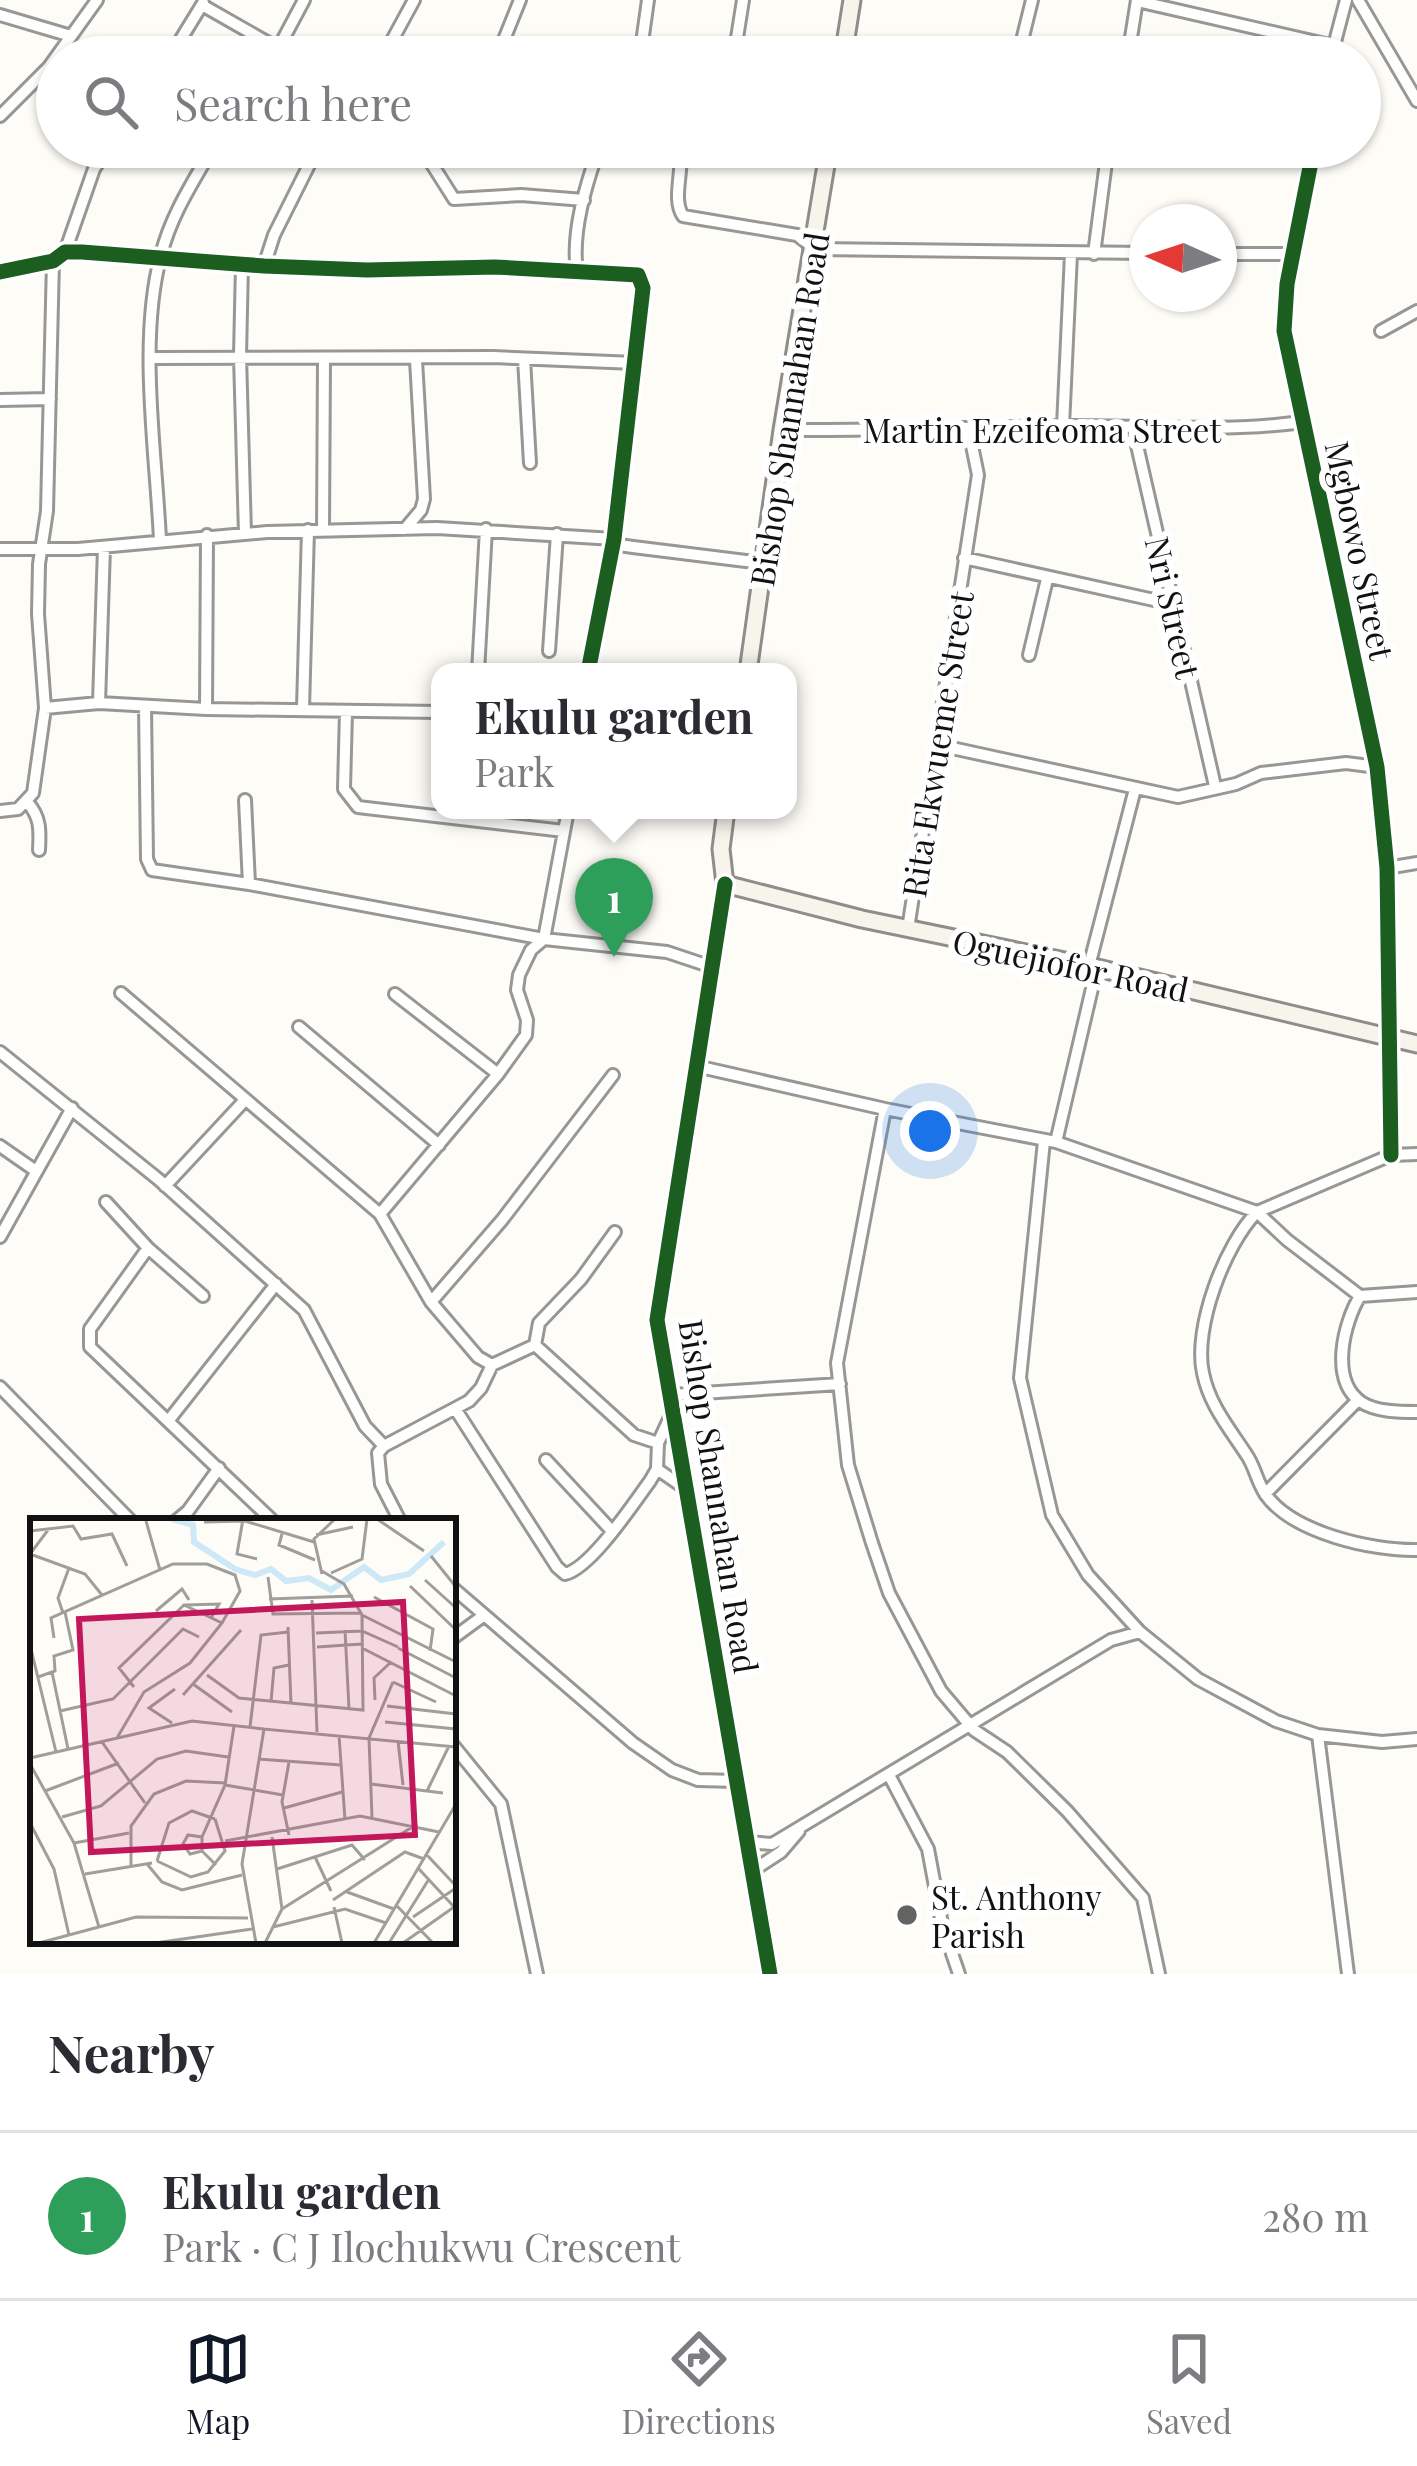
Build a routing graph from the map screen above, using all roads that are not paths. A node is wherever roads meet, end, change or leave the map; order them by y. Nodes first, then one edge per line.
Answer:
1 (97, 0) edge
2 (304, 0) edge
3 (414, 0) edge
4 (520, 0) edge
5 (648, 0) edge
6 (743, 0) edge
7 (852, 0) edge
8 (1032, 0) edge
9 (1331, 0) edge
10 (1346, 0) edge
11 (1358, 0) edge
12 (1137, 1) edge
13 (203, 2) edge
14 (1342, 14) junction
15 (0, 15) edge
16 (71, 36) joint
17 (183, 36) edge
18 (259, 36) edge
19 (280, 36) edge
20 (394, 36) edge
21 (505, 36) edge
22 (643, 36) edge
23 (737, 36) edge
24 (846, 36) edge
25 (1023, 36) edge
26 (1131, 36) edge
27 (1274, 36) edge
28 (1336, 36) edge
29 (1379, 36) edge
30 (1381, 39) edge
31 (36, 80) edge
32 (1417, 101) edge
33 (0, 116) edge
34 (95, 168) edge
35 (200, 168) edge
36 (308, 168) edge
37 (434, 168) edge
38 (593, 168) edge
39 (681, 168) edge
40 (826, 168) edge
41 (1105, 168) edge
42 (1310, 168) edge
43 (584, 200) junction
44 (815, 249) junction
45 (65, 252) junction
46 (1071, 254) junction
47 (1094, 254) junction
48 (1129, 254) edge
49 (1237, 254) edge
50 (1293, 254) junction
51 (160, 256) junction
52 (53, 261) junction
53 (242, 264) junction
54 (264, 266) junction
55 (0, 272) edge
56 (577, 272) junction
57 (1417, 311) edge
58 (1381, 331) dead end
59 (240, 356) junction
60 (151, 358) junction
61 (324, 359) junction
62 (524, 359) junction
63 (416, 360) junction
64 (635, 363) junction
65 (50, 399) junction
66 (0, 400) edge
67 (1302, 422) junction
68 (1063, 426) junction
69 (1133, 428) junction
70 (782, 430) junction
71 (969, 430) junction
72 (530, 464) dead end
73 (405, 529) junction
74 (486, 529) junction
75 (308, 530) junction
76 (323, 530) junction
77 (245, 534) junction
78 (557, 534) junction
79 (207, 535) junction
80 (614, 539) junction
81 (160, 540) junction
82 (104, 547) junction
83 (42, 548) junction
84 (0, 549) edge
85 (964, 558) junction
86 (762, 563) junction
87 (1047, 579) junction
88 (1172, 604) junction
89 (549, 651) dead end
90 (1029, 656) dead end
91 (479, 663) edge
92 (590, 663) edge
93 (749, 663) edge
94 (99, 703) junction
95 (145, 706) junction
96 (45, 708) junction
97 (303, 708) junction
98 (206, 709) junction
99 (346, 712) junction
100 (431, 712) edge
101 (938, 745) junction
102 (1377, 767) junction
103 (1215, 786) junction
104 (1135, 789) junction
105 (244, 800) dead end
106 (27, 802) junction
107 (0, 811) edge
108 (431, 816) edge
109 (461, 819) edge
110 (566, 819) edge
111 (725, 819) edge
112 (564, 831) junction
113 (39, 850) dead end
114 (1417, 862) edge
115 (1387, 868) junction
116 (249, 884) junction
117 (724, 884) junction
118 (908, 929) junction
119 (544, 940) junction
120 (1089, 966) junction
121 (712, 968) junction
122 (121, 993) dead end
123 (395, 994) dead end
124 (299, 1027) dead end
125 (1388, 1040) junction
126 (1417, 1043) edge
127 (0, 1052) edge
128 (700, 1066) junction
129 (498, 1074) junction
130 (613, 1075) dead end
131 (245, 1100) junction
132 (72, 1108) junction
133 (885, 1109) junction
134 (1050, 1141) junction
135 (439, 1145) junction
136 (0, 1146) edge
137 (1417, 1154) edge
138 (1391, 1155) junction
139 (36, 1171) junction
140 (165, 1186) junction
141 (106, 1202) dead end
142 (1257, 1212) junction
143 (380, 1214) junction
144 (615, 1232) dead end
145 (0, 1237) edge
146 (148, 1248) junction
147 (276, 1284) junction
148 (1417, 1292) edge
149 (203, 1296) dead end
150 (1360, 1296) junction
151 (431, 1302) junction
152 (535, 1345) junction
153 (492, 1365) junction
154 (840, 1384) junction
155 (0, 1387) edge
156 (1358, 1400) junction
157 (672, 1403) junction
158 (456, 1410) junction
159 (1417, 1412) edge
160 (169, 1420) junction
161 (658, 1443) junction
162 (384, 1446) junction
163 (546, 1460) dead end
164 (219, 1468) junction
165 (657, 1469) junction
166 (686, 1490) junction
167 (1265, 1494) junction
168 (127, 1518) edge
169 (178, 1518) edge
170 (270, 1518) edge
171 (399, 1518) edge
172 (611, 1530) junction
173 (1417, 1550) edge
174 (456, 1591) edge
175 (483, 1616) junction
176 (1140, 1632) junction
177 (456, 1636) edge
178 (968, 1724) junction
179 (1318, 1735) junction
180 (1417, 1739) edge
181 (456, 1748) edge
182 (889, 1775) junction
183 (736, 1781) junction
184 (806, 1825) junction
185 (747, 1842) junction
186 (752, 1871) junction
187 (537, 1974) edge
188 (770, 1974) edge
189 (959, 1974) edge
190 (1159, 1974) edge
191 (1348, 1974) edge

1 - 16 street
2 - 19 street
3 - 20 street
4 - 21 street
5 - 22 street
6 - 23 street
7 - 24 main road
8 - 25 street
9 - 14 street
10 - 14 street
11 - 29 street
12 - 26 street
12 - 27 street
13 - 17 street
13 - 18 street
14 - 28 street
15 - 16 street
30 - 32 street
31 - 33 street
34 - 45 street
35 - 51 street
36 - 54 street
37 - 43 street
38 - 43 street
39 - 44 street
40 - 44 main road, Bishop Shannahan Road
41 - 47 street
42 - 50 street, Mgbowo Street
43 - 56 street
44 - 46 street
44 - 70 main road, Bishop Shannahan Road
45 - 51 street
45 - 52 street
46 - 47 street
46 - 68 street
47 - 48 street
49 - 50 street
50 - 67 street, Mgbowo Street
51 - 53 street
51 - 60 street
52 - 55 street
52 - 65 street
53 - 54 street
53 - 59 street
54 - 56 street
56 - 64 street
57 - 58 street
59 - 60 street
59 - 61 street
59 - 77 street
60 - 81 street
61 - 63 street
61 - 76 street
62 - 63 street
62 - 64 street
62 - 72 street
63 - 73 street
64 - 80 street
65 - 66 street
65 - 83 street
67 - 69 street, Martin Ezeifeoma Street
67 - 102 street, Mgbowo Street
68 - 69 street, Martin Ezeifeoma Street
68 - 71 street, Martin Ezeifeoma Street
69 - 88 street, Nri Street
70 - 71 street, Martin Ezeifeoma Street
70 - 86 main road, Bishop Shannahan Road
71 - 85 street, Rita Ekwueme Street
73 - 74 street
73 - 76 street
74 - 78 street
74 - 91 street
75 - 76 street
75 - 77 street
75 - 97 street
77 - 79 street
78 - 80 street
78 - 89 street
79 - 81 street
79 - 98 street
80 - 86 street
80 - 92 street
81 - 82 street
82 - 83 street
82 - 94 street
83 - 84 street
83 - 96 street
85 - 87 street
85 - 101 street, Rita Ekwueme Street
86 - 93 main road, Bishop Shannahan Road
87 - 88 street
87 - 90 street
88 - 103 street, Nri Street
94 - 95 street
94 - 96 street
95 - 98 street
95 - 116 street
96 - 106 street
97 - 98 street
97 - 99 street
99 - 100 street
99 - 108 street
101 - 104 street
101 - 118 street, Rita Ekwueme Street
102 - 103 street
102 - 115 street, Mgbowo Street
103 - 104 street
104 - 120 street
105 - 116 street
106 - 107 street
106 - 113 street
109 - 112 street
110 - 112 street
111 - 117 main road, Bishop Shannahan Road
112 - 119 street
114 - 115 street
115 - 125 street, Mgbowo Street
116 - 119 street
117 - 118 main road, Oguejiofor Road
117 - 121 main road, Bishop Shannahan Road
118 - 120 main road, Oguejiofor Road
119 - 121 street
119 - 129 street
120 - 125 main road, Oguejiofor Road
120 - 134 street
121 - 128 main road, Bishop Shannahan Road
122 - 131 street
123 - 129 street
124 - 135 street
125 - 126 main road, Oguejiofor Road
125 - 138 street, Mgbowo Street
127 - 132 street
128 - 133 street
128 - 157 main road, Bishop Shannahan Road
129 - 135 street
130 - 151 street
131 - 140 street
131 - 143 street
132 - 139 street
132 - 140 street
133 - 134 street
133 - 154 street
134 - 142 street
134 - 176 street
135 - 143 street
136 - 139 street
137 - 138 street
138 - 142 street
139 - 145 street
140 - 147 street
141 - 146 street
142 - 150 street
142 - 167 street
143 - 151 street
144 - 152 street
146 - 149 street
146 - 160 street
147 - 160 street
147 - 162 street
148 - 150 street
150 - 156 street
151 - 153 street
152 - 153 street
152 - 161 street
153 - 158 street
154 - 157 street
154 - 178 street
155 - 168 street
156 - 159 street
156 - 167 street
157 - 161 street
157 - 166 main road, Bishop Shannahan Road
158 - 162 street
158 - 172 street
160 - 164 street
161 - 165 street
162 - 171 street
163 - 172 street
164 - 169 street
164 - 170 street
165 - 166 street
165 - 172 street
166 - 183 main road, Bishop Shannahan Road
167 - 173 street
174 - 175 street
175 - 177 street
175 - 183 street
176 - 178 street
176 - 179 street
178 - 182 street
178 - 190 street
179 - 180 street
179 - 191 street
181 - 187 street
182 - 184 street
182 - 189 street
183 - 185 main road, Bishop Shannahan Road
184 - 185 street
184 - 186 street
185 - 186 main road, Bishop Shannahan Road
186 - 188 main road, Bishop Shannahan Road

